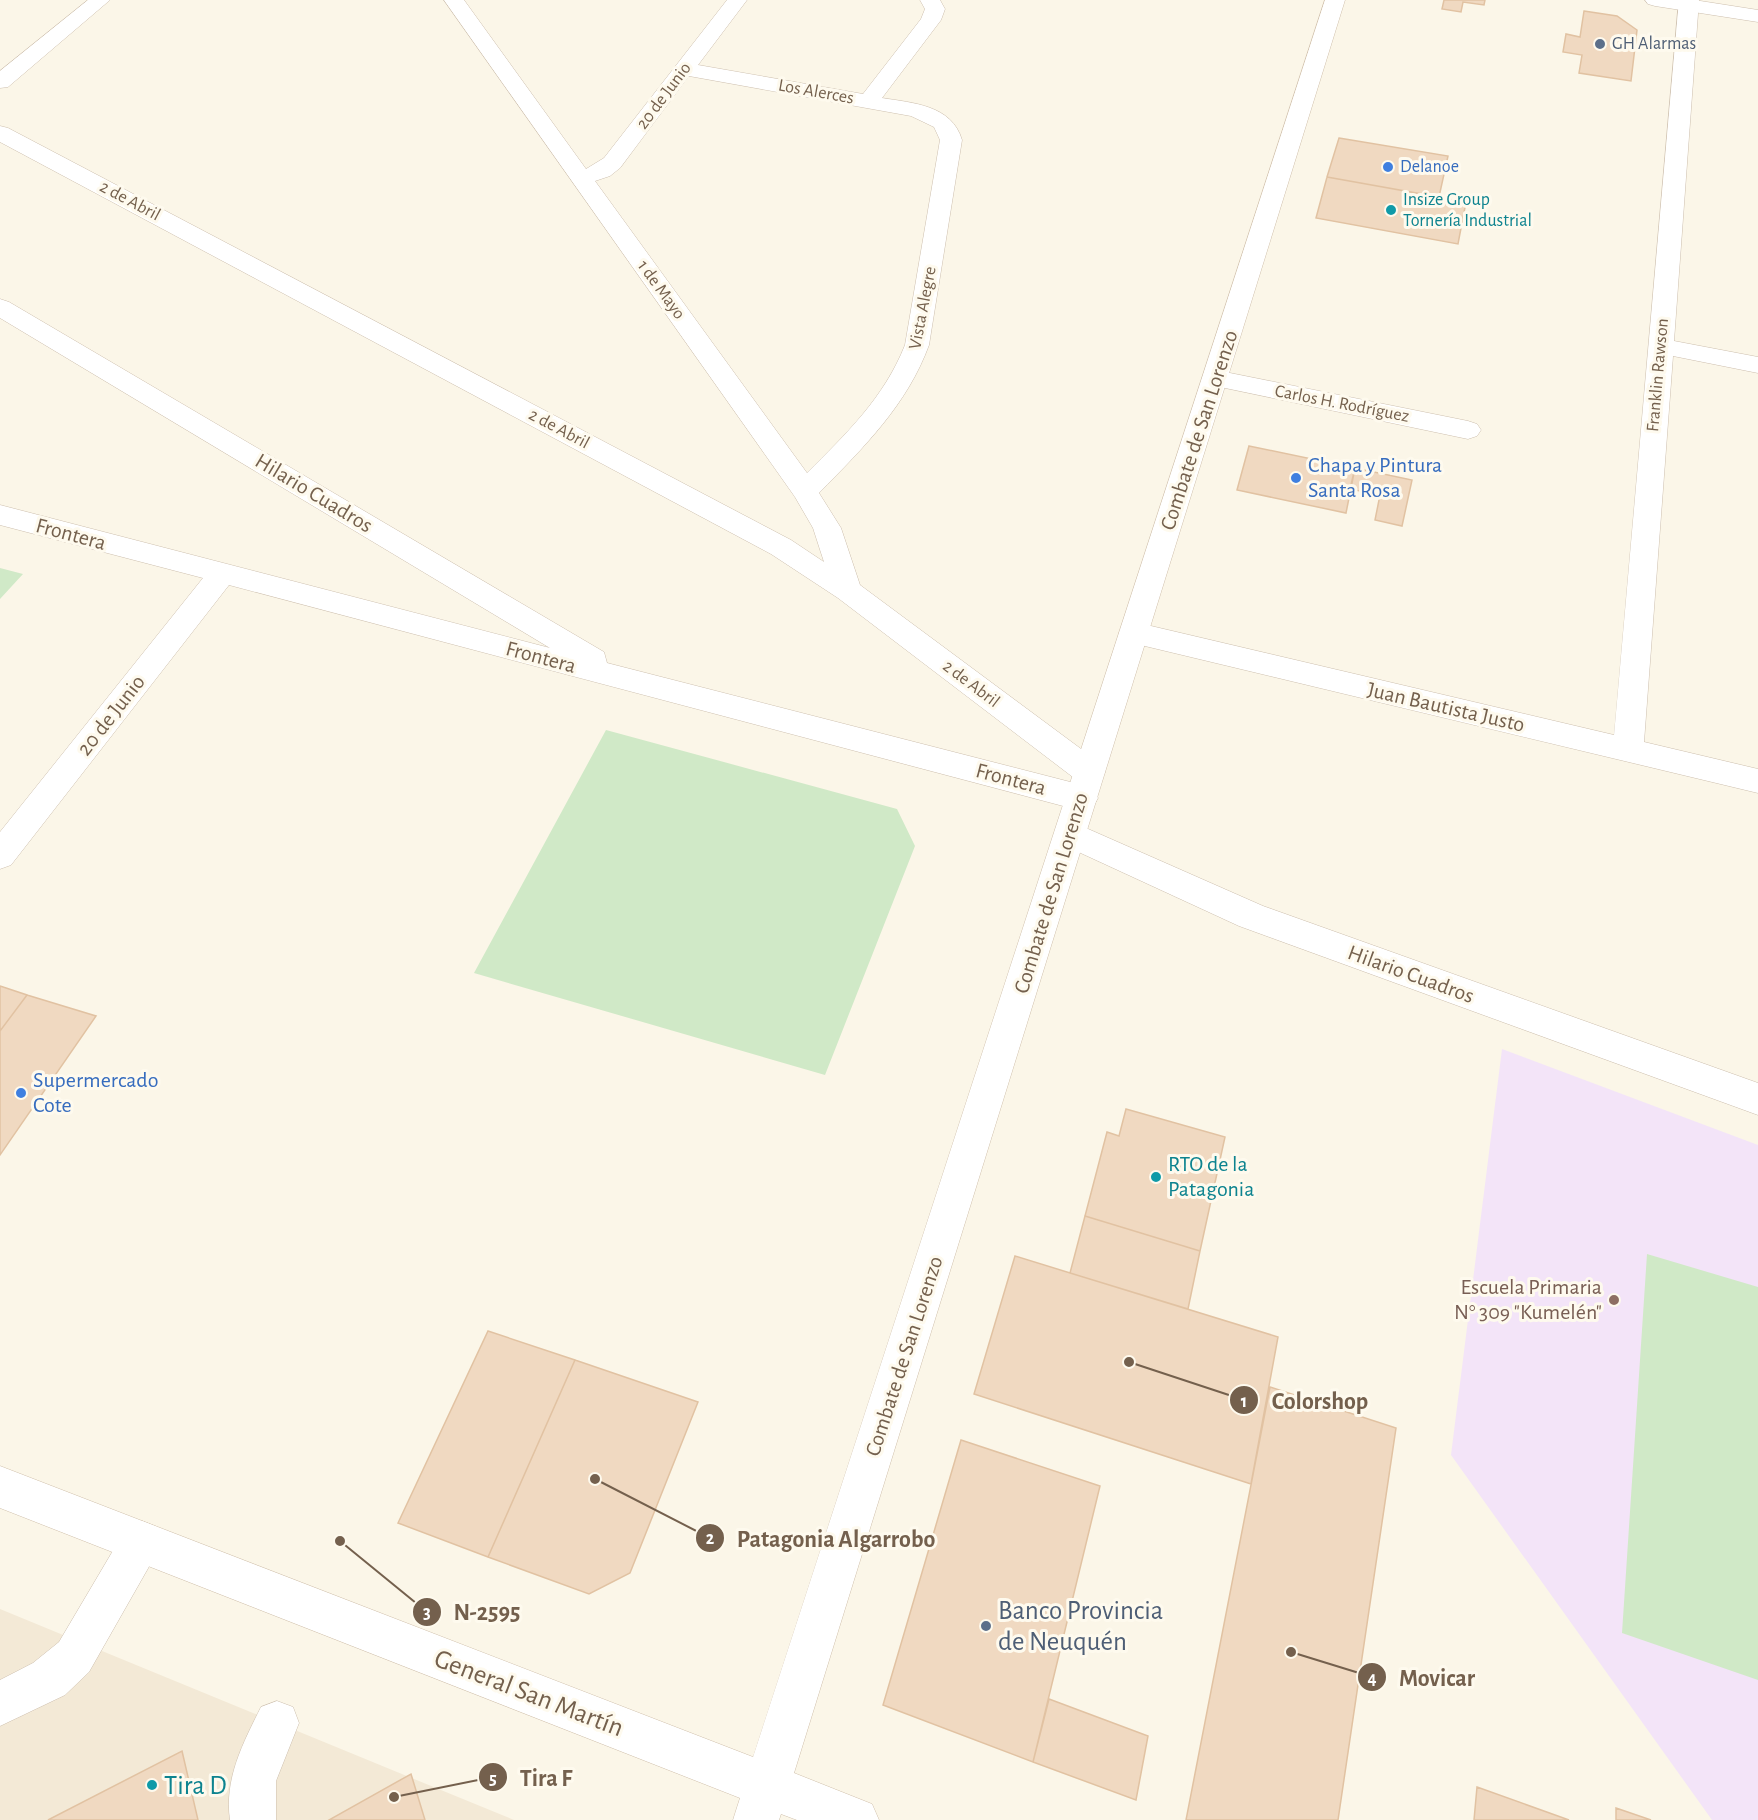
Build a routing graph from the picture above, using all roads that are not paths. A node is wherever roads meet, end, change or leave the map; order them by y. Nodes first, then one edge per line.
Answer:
1 (100, 0) edge
2 (454, 0) edge
3 (737, 0) edge
4 (930, 0) edge
5 (1335, 0) edge
6 (1655, 0) edge
7 (1689, 3) edge
8 (1758, 16) edge
9 (684, 69) junction
10 (0, 82) edge
11 (869, 101) junction
12 (945, 124) joint
13 (0, 133) edge
14 (580, 178) junction
15 (0, 306) edge
16 (1661, 346) junction
17 (1758, 365) edge
18 (1215, 378) junction
19 (1468, 429) dead end
20 (805, 491) junction
21 (0, 515) edge
22 (223, 573) junction
23 (848, 591) junction
24 (1134, 633) junction
25 (628, 680) junction
26 (1628, 750) junction
27 (1758, 781) edge
28 (1085, 785) junction
29 (1070, 834) junction
30 (0, 856) edge
31 (1758, 1099) edge
32 (0, 1487) edge
33 (142, 1542) junction
34 (0, 1704) edge
35 (277, 1723) dead end
36 (762, 1803) edge
37 (253, 1820) edge
38 (856, 1820) edge

1 - 10 street
2 - 14 street, 1 de Mayo
3 - 9 street, 20 de Junio
4 - 11 street
5 - 18 street, Combate de San Lorenzo
6 - 7 street
7 - 8 street
7 - 16 street, Franklin Rawson
9 - 11 street, Los Alerces
9 - 14 street, 20 de Junio
11 - 12 street, Los Alerces
12 - 20 street, Vista Alegre
13 - 23 street, 2 de Abril
14 - 20 street, 1 de Mayo
15 - 25 street, Hilario Cuadros
16 - 17 street
16 - 26 street, Franklin Rawson
18 - 19 street, Carlos H. Rodríguez
18 - 24 street, Combate de San Lorenzo
20 - 23 street, 1 de Mayo
21 - 22 street, Frontera
22 - 25 street, Frontera
22 - 30 street, 20 de Junio
23 - 28 street, 2 de Abril
24 - 26 street, Juan Bautista Justo
24 - 28 street, Combate de San Lorenzo
25 - 28 street, Frontera
26 - 27 street, Juan Bautista Justo
28 - 29 street, Combate de San Lorenzo
29 - 31 street, Hilario Cuadros
29 - 36 street, Combate de San Lorenzo
32 - 33 street, General San Martín
33 - 34 street
33 - 36 street, General San Martín
35 - 37 street
36 - 38 street, General San Martín

